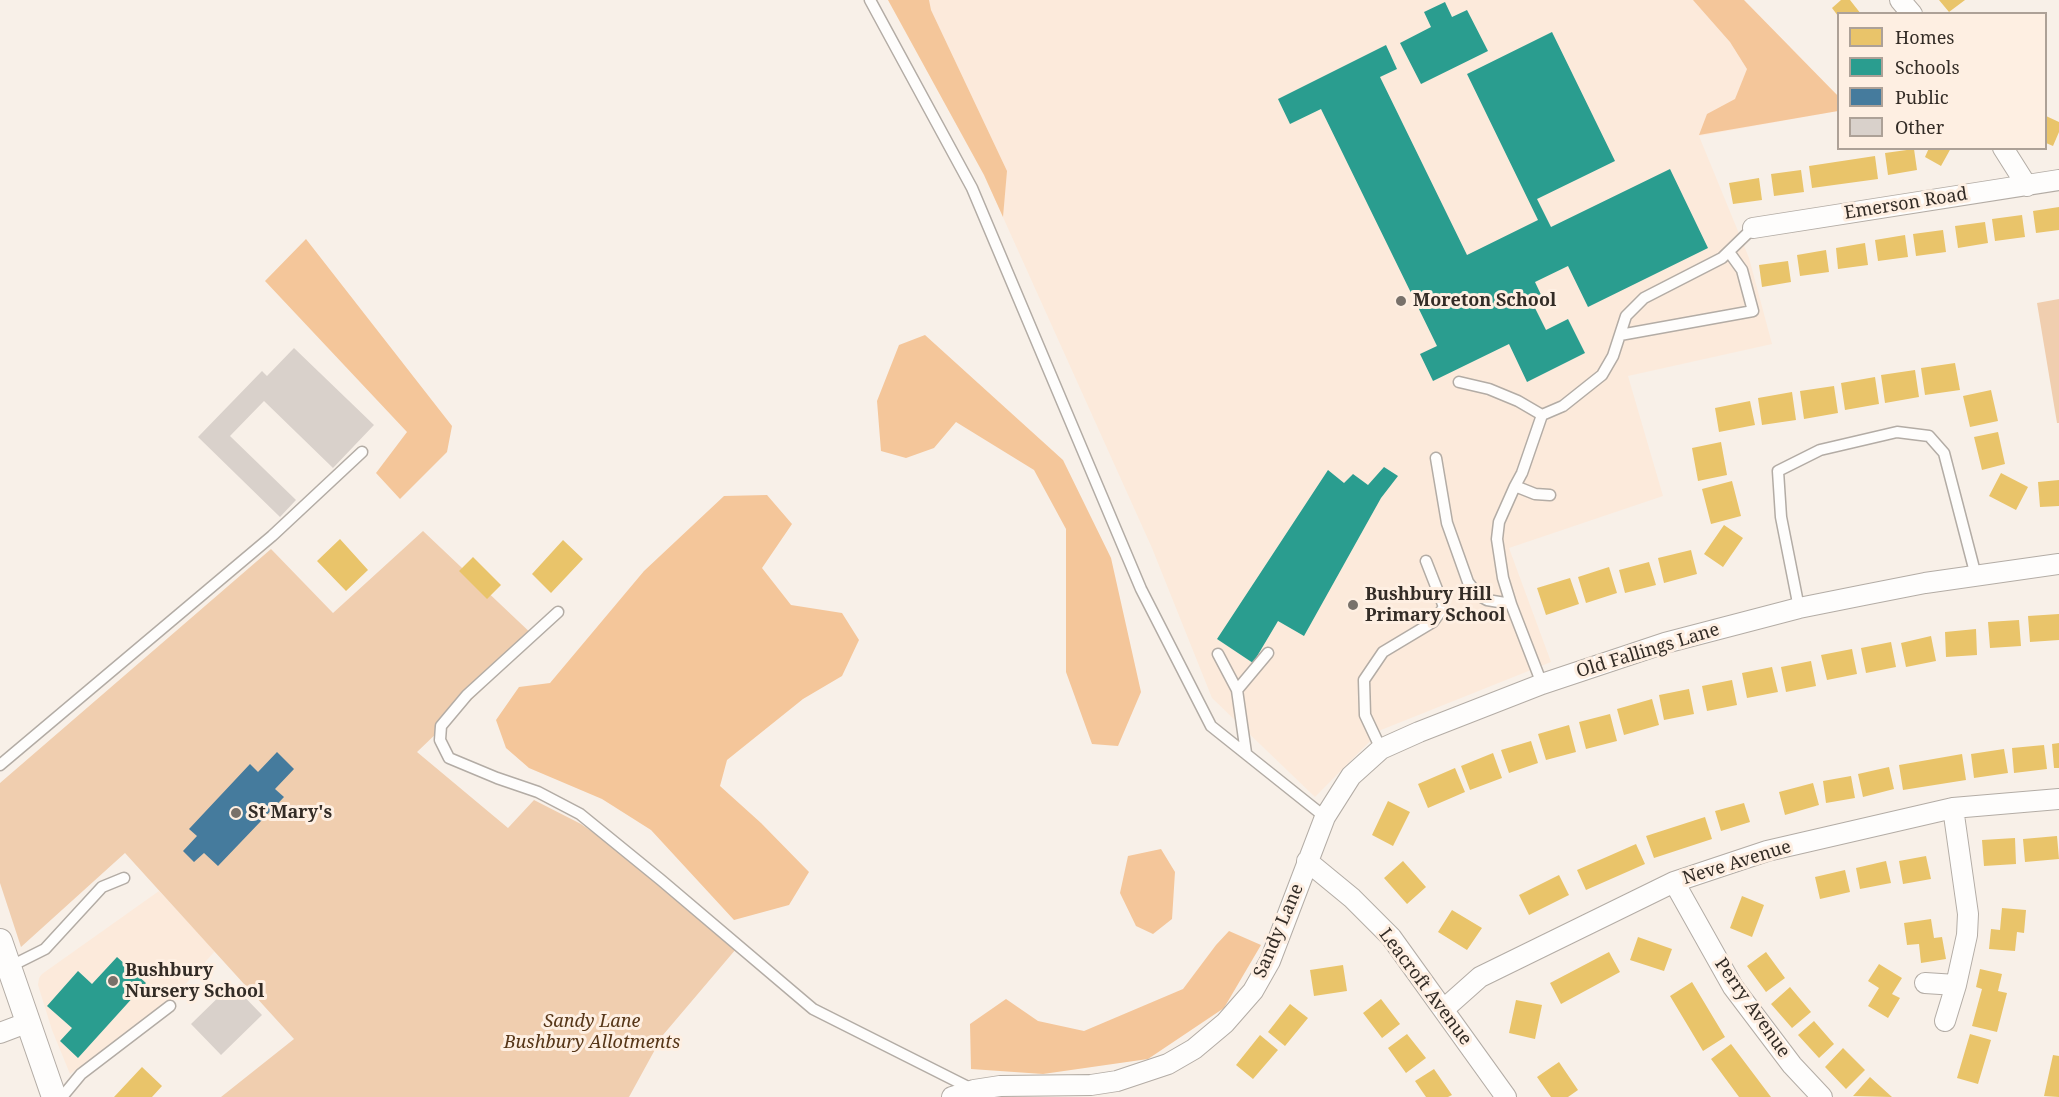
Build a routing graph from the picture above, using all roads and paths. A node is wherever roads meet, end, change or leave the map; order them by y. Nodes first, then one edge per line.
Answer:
1 (870, 0) edge
2 (1900, 0) edge
3 (1910, 12) edge
4 (2004, 150) edge
5 (2059, 180) edge
6 (2027, 186) junction
7 (1753, 228) joint
8 (1729, 252) junction
9 (1620, 335) junction
10 (1459, 382) dead end
11 (1542, 415) junction
12 (362, 452) dead end
13 (1436, 459) dead end
14 (1515, 486) junction
15 (1550, 495) dead end
16 (1426, 561) dead end
17 (2059, 564) edge
18 (1976, 576) junction
19 (1511, 604) junction
20 (1800, 608) junction
21 (558, 612) dead end
22 (1268, 653) dead end
23 (1218, 654) dead end
24 (1542, 684) junction
25 (1237, 690) junction
26 (1382, 749) junction
27 (1246, 753) junction
28 (0, 765) edge
29 (2059, 799) edge
30 (1953, 808) junction
31 (1325, 817) junction
32 (1307, 861) junction
33 (124, 878) dead end
34 (1674, 882) junction
35 (0, 940) edge
36 (9, 968) junction
37 (1925, 983) dead end
38 (1956, 985) junction
39 (170, 1006) dead end
40 (1444, 1009) junction
41 (1946, 1021) dead end
42 (29, 1022) junction
43 (0, 1033) edge
44 (975, 1094) edge
45 (54, 1097) edge
46 (62, 1097) edge
47 (952, 1097) edge
48 (1506, 1097) edge
49 (1822, 1097) edge

1 - 27 lane
2 - 3 street
4 - 6 street
5 - 6 street, Emerson Road
6 - 7 street, Emerson Road
7 - 8 lane
8 - 9 lane
8 - 9 lane
9 - 11 lane
10 - 11 lane
11 - 14 lane
12 - 28 lane
13 - 19 lane
14 - 15 lane
14 - 19 lane
16 - 26 lane
17 - 18 street, Old Fallings Lane
18 - 20 street, Old Fallings Lane
18 - 20 lane
19 - 24 lane
20 - 24 street, Old Fallings Lane
21 - 44 lane
22 - 25 lane
23 - 25 lane
24 - 26 street, Old Fallings Lane
25 - 27 lane
26 - 31 street, Old Fallings Lane
27 - 31 lane
29 - 30 street, Neve Avenue
30 - 34 street, Neve Avenue
30 - 38 street
31 - 32 street, Old Fallings Lane
32 - 40 street, Leacroft Avenue
32 - 44 street, Sandy Lane
33 - 36 lane
34 - 40 street, Neve Avenue
34 - 49 street, Perry Avenue
35 - 36 street
36 - 42 street
37 - 38 street
38 - 41 street
39 - 46 lane
40 - 48 street, Leacroft Avenue
42 - 43 street
42 - 45 street
44 - 47 street, Sandy Lane

